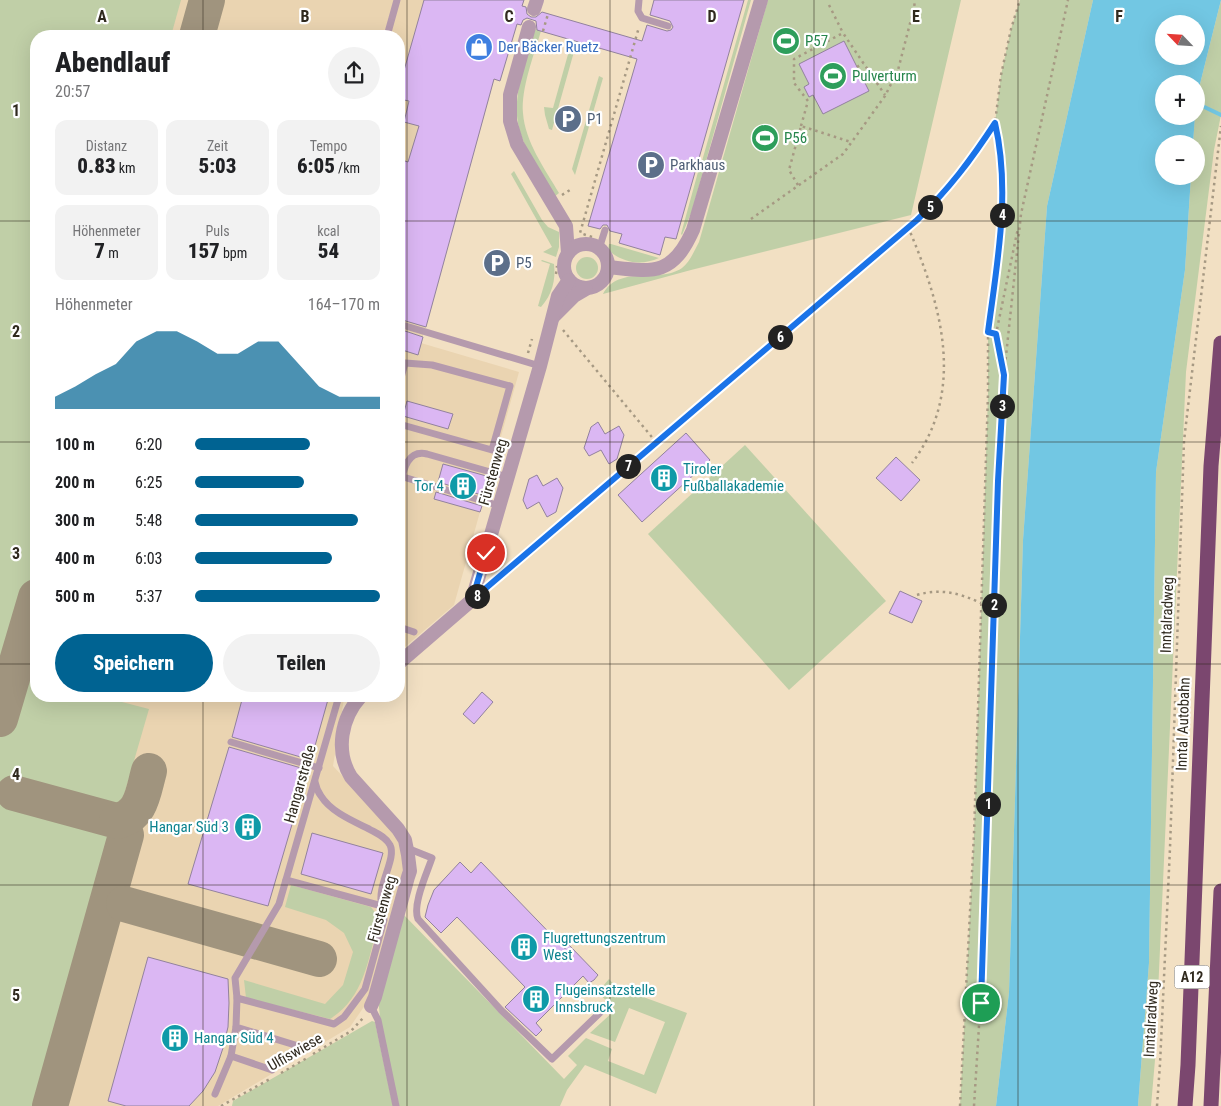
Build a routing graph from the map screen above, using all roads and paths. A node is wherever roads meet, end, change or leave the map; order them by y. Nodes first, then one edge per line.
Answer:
1 (397, 0) edge
2 (639, 0) edge
3 (761, 0) edge
4 (915, 0) edge
5 (1020, 0) edge
6 (1068, 0) edge
7 (829, 5) dead end
8 (548, 14) dead end
9 (668, 26) dead end
10 (529, 27) dead end
11 (389, 30) edge
12 (543, 31) dead end
13 (843, 33) junction
14 (633, 48) dead end
15 (863, 63) junction
16 (857, 68) dead end
17 (885, 96) junction
18 (995, 123) junction
19 (801, 126) junction
20 (1221, 126) edge
21 (851, 142) junction
22 (798, 185) junction
23 (1021, 214) junction
24 (751, 219) dead end
25 (908, 227) junction
26 (605, 230) dead end
27 (599, 244) junction
28 (568, 253) junction
29 (608, 267) junction
30 (569, 280) junction
31 (586, 289) junction
32 (553, 318) junction
33 (405, 326) edge
34 (988, 332) junction
35 (996, 334) junction
36 (1221, 343) edge
37 (405, 363) edge
38 (540, 366) junction
39 (1004, 375) junction
40 (405, 426) edge
41 (656, 442) junction
42 (912, 463) dead end
43 (405, 468) edge
44 (508, 477) junction
45 (405, 478) edge
46 (500, 506) junction
47 (917, 595) dead end
48 (472, 600) junction
49 (981, 603) junction
50 (405, 629) edge
51 (414, 632) dead end
52 (405, 658) edge
53 (338, 702) edge
54 (356, 702) edge
55 (231, 742) dead end
56 (319, 768) junction
57 (314, 782) junction
58 (407, 848) junction
59 (286, 880) junction
60 (1221, 892) edge
61 (382, 906) junction
62 (1219, 980) edge
63 (238, 998) junction
64 (608, 1005) dead end
65 (370, 1006) junction
66 (236, 1027) junction
67 (305, 1048) dead end
68 (231, 1056) junction
69 (272, 1070) dead end
70 (216, 1094) dead end
71 (221, 1106) edge
72 (396, 1106) edge
73 (960, 1106) edge
74 (974, 1106) edge
75 (1157, 1106) edge
76 (1185, 1106) edge
77 (1211, 1106) edge

1 - 11 lane
2 - 9 lane
3 - 29 street
4 - 17 path
5 - 18 path
6 - 23 path
7 - 13 path
8 - 12 path
10 - 28 street
13 - 15 path
13 - 19 path
14 - 27 path
15 - 16 path
15 - 17 path
17 - 21 path
18 - 25 path
18 - 34 path
19 - 21 path
19 - 22 path
20 - 75 path, Inntalradweg
21 - 22 path
22 - 24 path
23 - 35 path
23 - 39 path
25 - 41 path
25 - 42 path
26 - 27 lane
27 - 28 street
27 - 29 street
28 - 30 street
29 - 31 street
30 - 31 street
30 - 32 street, Fürstenweg
31 - 32 street, Fürstenweg
32 - 38 street, Fürstenweg
32 - 41 path
33 - 38 lane
34 - 35 path
34 - 49 path
35 - 39 path
36 - 76 highway, Inntal Autobahn / A12
37 - 40 lane
38 - 44 street, Fürstenweg
39 - 74 path
41 - 48 path
43 - 44 lane
44 - 46 street, Fürstenweg
45 - 46 lane
46 - 48 street, Fürstenweg
47 - 49 path
48 - 52 street
49 - 73 path
50 - 51 lane
53 - 56 lane, Hangarstraße
54 - 58 street, Fürstenweg
55 - 56 lane
56 - 57 lane, Hangarstraße
57 - 59 lane, Hangarstraße
57 - 61 lane
58 - 64 lane
58 - 65 street, Fürstenweg
59 - 61 lane
59 - 63 lane, Hangarstraße
60 - 62 highway, A12
61 - 63 lane
62 - 77 highway, A12
63 - 66 lane, Hangarstraße
65 - 71 path, Ulfiswiese
65 - 72 lane
66 - 67 lane
66 - 68 lane, Hangarstraße
68 - 69 lane
68 - 70 lane, Hangarstraße

